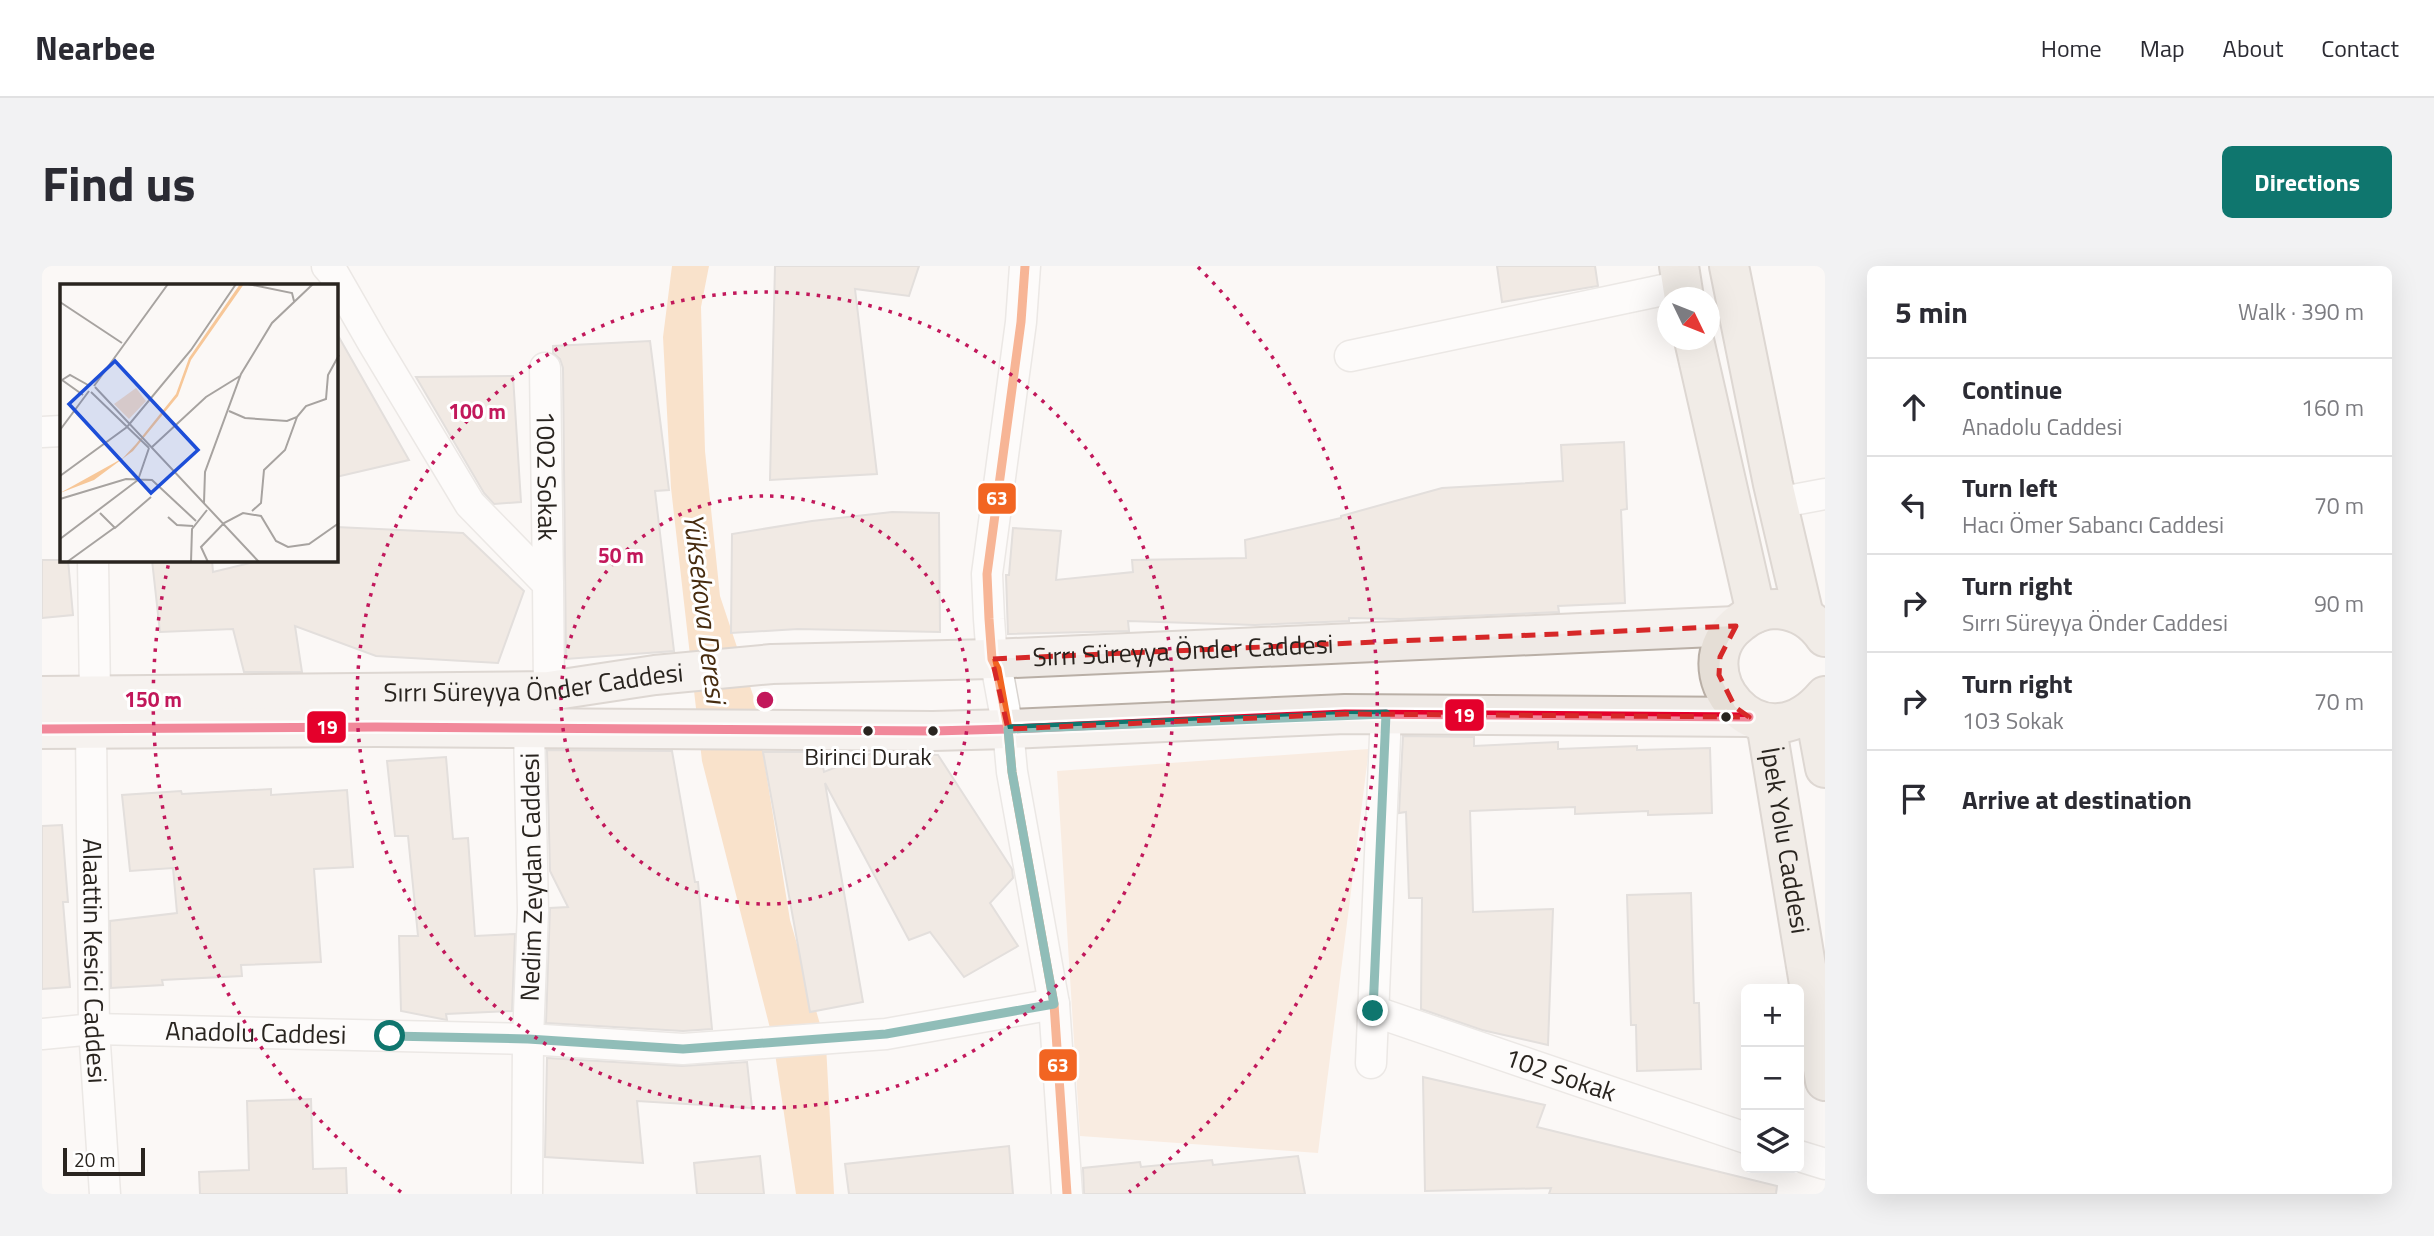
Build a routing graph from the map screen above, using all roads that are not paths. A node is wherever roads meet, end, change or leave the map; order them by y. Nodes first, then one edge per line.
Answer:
1 (1025, 266) edge
2 (1730, 266) edge
3 (1682, 283) edge
4 (338, 286) edge
5 (1696, 350) edge
6 (1350, 356) dead end
7 (545, 368) dead end
8 (60, 431) edge
9 (42, 432) edge
10 (1825, 494) edge
11 (1777, 503) junction
12 (93, 562) edge
13 (548, 584) junction
14 (1746, 620) junction
15 (1814, 626) edge
16 (995, 664) junction
17 (549, 691) junction
18 (42, 696) edge
19 (1819, 703) edge
20 (92, 711) junction
21 (1386, 714) junction
22 (1758, 720) junction
23 (42, 729) edge
24 (1008, 729) junction
25 (529, 730) junction
26 (1825, 768) edge
27 (1054, 1004) junction
28 (1373, 1011) junction
29 (94, 1029) junction
30 (42, 1034) edge
31 (528, 1039) junction
32 (1371, 1063) dead end
33 (1825, 1081) edge
34 (1741, 1136) edge
35 (1804, 1158) edge
36 (1825, 1164) edge
37 (105, 1194) edge
38 (527, 1194) edge
39 (1068, 1194) edge

1 - 16 street
2 - 11 highway
3 - 6 street
4 - 13 street
5 - 14 highway
7 - 13 street, 1002 Sokak
8 - 9 street
10 - 11 street
11 - 15 highway
12 - 20 street, Alaattin Kesici Caddesi
13 - 17 street, 1002 Sokak
14 - 15 highway
14 - 16 main road, Sırrı Süreyya Önder Caddesi
14 - 22 highway, İpek Yolu Caddesi
16 - 17 main road, Sırrı Süreyya Önder Caddesi
16 - 24 street
17 - 20 main road, Sırrı Süreyya Önder Caddesi
18 - 20 main road, Sırrı Süreyya Önder Caddesi
19 - 22 highway, İpek Yolu Caddesi
19 - 26 highway, İpek Yolu Caddesi
20 - 23 main road, Sırrı Süreyya Önder Caddesi
20 - 25 main road, Sırrı Süreyya Önder Caddesi
20 - 29 street, Alaattin Kesici Caddesi
21 - 22 main road, Sırrı Süreyya Önder Caddesi
21 - 24 main road, Sırrı Süreyya Önder Caddesi
21 - 28 street
22 - 33 highway, İpek Yolu Caddesi
24 - 25 main road, Sırrı Süreyya Önder Caddesi
24 - 27 street
25 - 31 street, Nedim Zeydan Caddesi
27 - 31 street, Anadolu Caddesi
27 - 39 street
28 - 32 street
28 - 34 street, 102 Sokak
29 - 30 street, Anadolu Caddesi
29 - 31 street, Anadolu Caddesi
29 - 37 street, Alaattin Kesici Caddesi
31 - 38 street, Nedim Zeydan Caddesi
35 - 36 street

